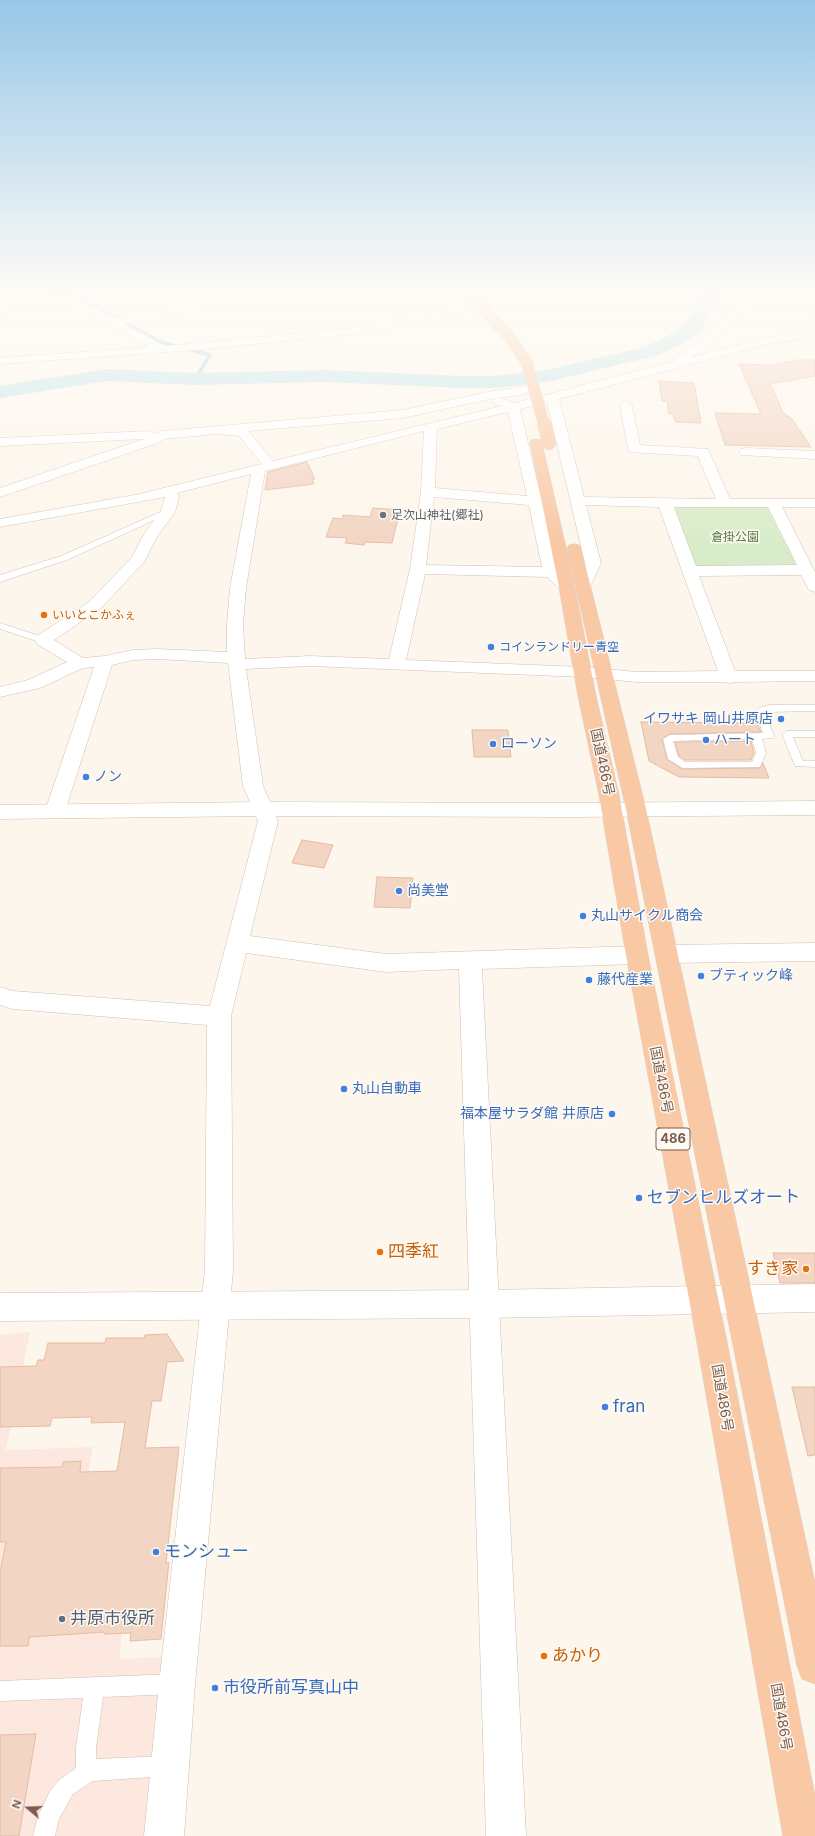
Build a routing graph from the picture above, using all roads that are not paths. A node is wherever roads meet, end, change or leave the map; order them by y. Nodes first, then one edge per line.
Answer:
1 (520, 376) edge
2 (531, 376) edge
3 (606, 376) edge
4 (632, 376) edge
5 (601, 377) junction
6 (580, 389) junction
7 (488, 396) junction
8 (552, 396) junction
9 (513, 406) junction
10 (626, 406) dead end
11 (431, 427) junction
12 (216, 430) junction
13 (162, 435) junction
14 (538, 437) junction
15 (0, 442) edge
16 (746, 452) dead end
17 (815, 455) edge
18 (265, 467) junction
19 (169, 490) junction
20 (428, 492) junction
21 (0, 493) edge
22 (578, 500) junction
23 (535, 501) junction
24 (725, 502) junction
25 (665, 503) junction
26 (773, 503) junction
27 (815, 503) edge
28 (168, 512) junction
29 (0, 522) edge
30 (418, 569) junction
31 (806, 570) junction
32 (689, 571) junction
33 (0, 580) edge
34 (567, 582) junction
35 (815, 587) edge
36 (0, 626) edge
37 (43, 640) junction
38 (105, 661) junction
39 (236, 661) junction
40 (80, 663) junction
41 (396, 664) junction
42 (594, 674) junction
43 (815, 676) edge
44 (729, 678) junction
45 (0, 692) edge
46 (815, 708) edge
47 (815, 734) edge
48 (756, 737) junction
49 (815, 764) edge
50 (815, 795) edge
51 (0, 796) edge
52 (260, 802) junction
53 (623, 802) junction
54 (57, 804) junction
55 (815, 808) edge
56 (0, 812) edge
57 (238, 943) junction
58 (815, 952) edge
59 (666, 954) junction
60 (638, 955) junction
61 (470, 960) junction
62 (0, 996) edge
63 (219, 1016) junction
64 (815, 1298) edge
65 (703, 1300) junction
66 (739, 1300) junction
67 (485, 1304) junction
68 (215, 1306) junction
69 (0, 1307) edge
70 (815, 1666) edge
71 (177, 1684) junction
72 (94, 1688) junction
73 (0, 1692) edge
74 (170, 1766) junction
75 (86, 1773) junction
76 (44, 1836) edge
77 (164, 1836) edge
78 (506, 1836) edge
79 (803, 1836) edge

1 - 14 highway, 486
2 - 14 highway, 486, bridge
3 - 5 street
4 - 6 street
5 - 6 street
5 - 7 street
6 - 8 street
7 - 9 street
7 - 12 street
8 - 9 street
8 - 22 street
9 - 11 street
9 - 23 street
10 - 24 street
11 - 18 street
11 - 20 street
12 - 13 street
12 - 18 street
13 - 15 street
13 - 21 street
14 - 34 highway, 国道486号 / 486
16 - 17 street
18 - 19 street
18 - 39 street
19 - 28 street
19 - 29 street
20 - 23 street
20 - 30 street
22 - 25 street
22 - 34 street
23 - 34 street
24 - 25 street
24 - 26 street
25 - 32 street
26 - 27 street
26 - 31 street
28 - 33 lane
28 - 37 street
30 - 34 street
30 - 41 street
31 - 32 street
31 - 35 street
32 - 44 street
34 - 42 highway, 国道486号 / 486
36 - 37 lane
37 - 40 street
38 - 39 street
38 - 40 street
38 - 54 street
39 - 41 street
39 - 52 street
40 - 45 street
41 - 42 street
42 - 44 street
42 - 53 highway, 国道486号 / 486
43 - 44 street
46 - 48 lane
47 - 49 lane
48 - 48 lane
50 - 53 street
51 - 54 street
52 - 53 street
52 - 54 street
52 - 57 street
53 - 55 street
53 - 59 highway, 国道486号 / 486
53 - 60 highway, 国道486号 / 486
54 - 56 street
57 - 61 street
57 - 63 street
58 - 59 street
59 - 66 highway, 国道486号 / 486
60 - 61 street
60 - 65 highway, 国道486号 / 486
61 - 67 street
62 - 63 street
63 - 68 street
64 - 66 street
65 - 66 street
65 - 67 street
65 - 79 highway, 国道486号 / 486
66 - 70 highway, 国道486号 / 486
67 - 68 street
67 - 78 street
68 - 69 street
68 - 71 street
71 - 72 lane
71 - 74 street
72 - 73 lane
72 - 75 lane
74 - 75 lane
74 - 77 street
75 - 76 lane

